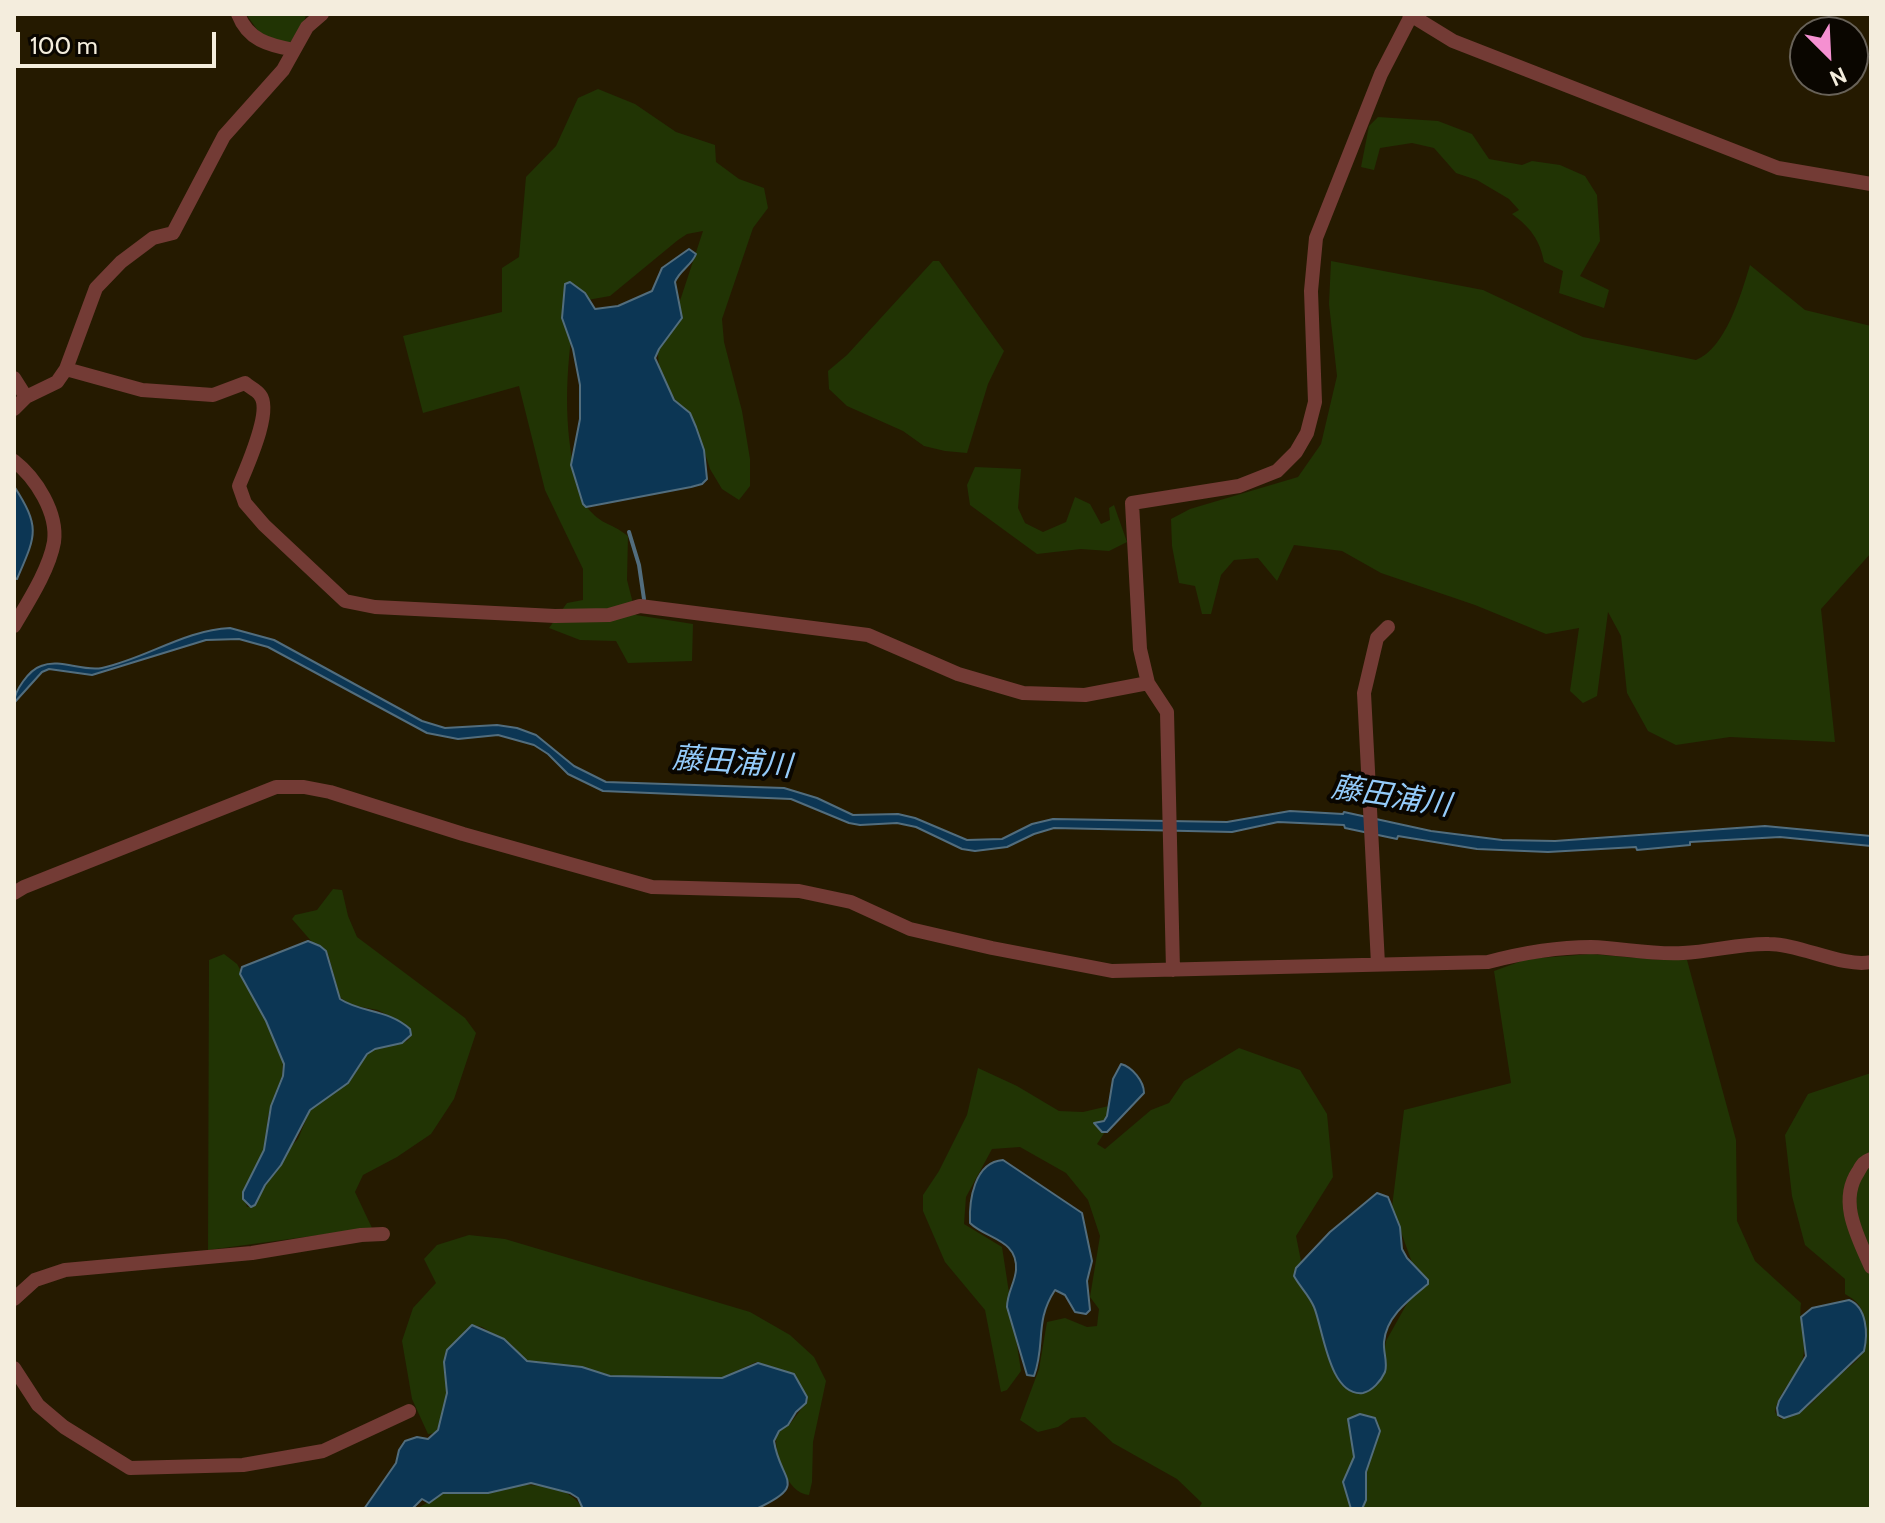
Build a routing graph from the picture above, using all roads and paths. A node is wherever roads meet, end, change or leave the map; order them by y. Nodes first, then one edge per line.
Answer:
1 (238, 14) edge
2 (322, 14) edge
3 (1411, 15) edge
4 (294, 50) junction
5 (1871, 184) edge
6 (66, 369) junction
7 (14, 378) edge
8 (26, 397) junction
9 (14, 409) edge
10 (14, 461) edge
11 (14, 626) edge
12 (1388, 627) dead end
13 (1148, 683) junction
14 (14, 893) edge
15 (1871, 962) edge
16 (1378, 964) junction
17 (1173, 970) junction
18 (1871, 1159) edge
19 (383, 1234) dead end
20 (1871, 1267) edge
21 (14, 1299) edge
22 (14, 1368) edge
23 (409, 1411) dead end

1 - 4 street
2 - 4 street
3 - 5 street
3 - 13 street
4 - 6 street
6 - 8 street
6 - 13 street
7 - 8 street
8 - 9 street
10 - 11 street
12 - 16 street
13 - 17 street
14 - 17 street
15 - 16 street
16 - 17 street
18 - 20 street
19 - 21 street
22 - 23 street

